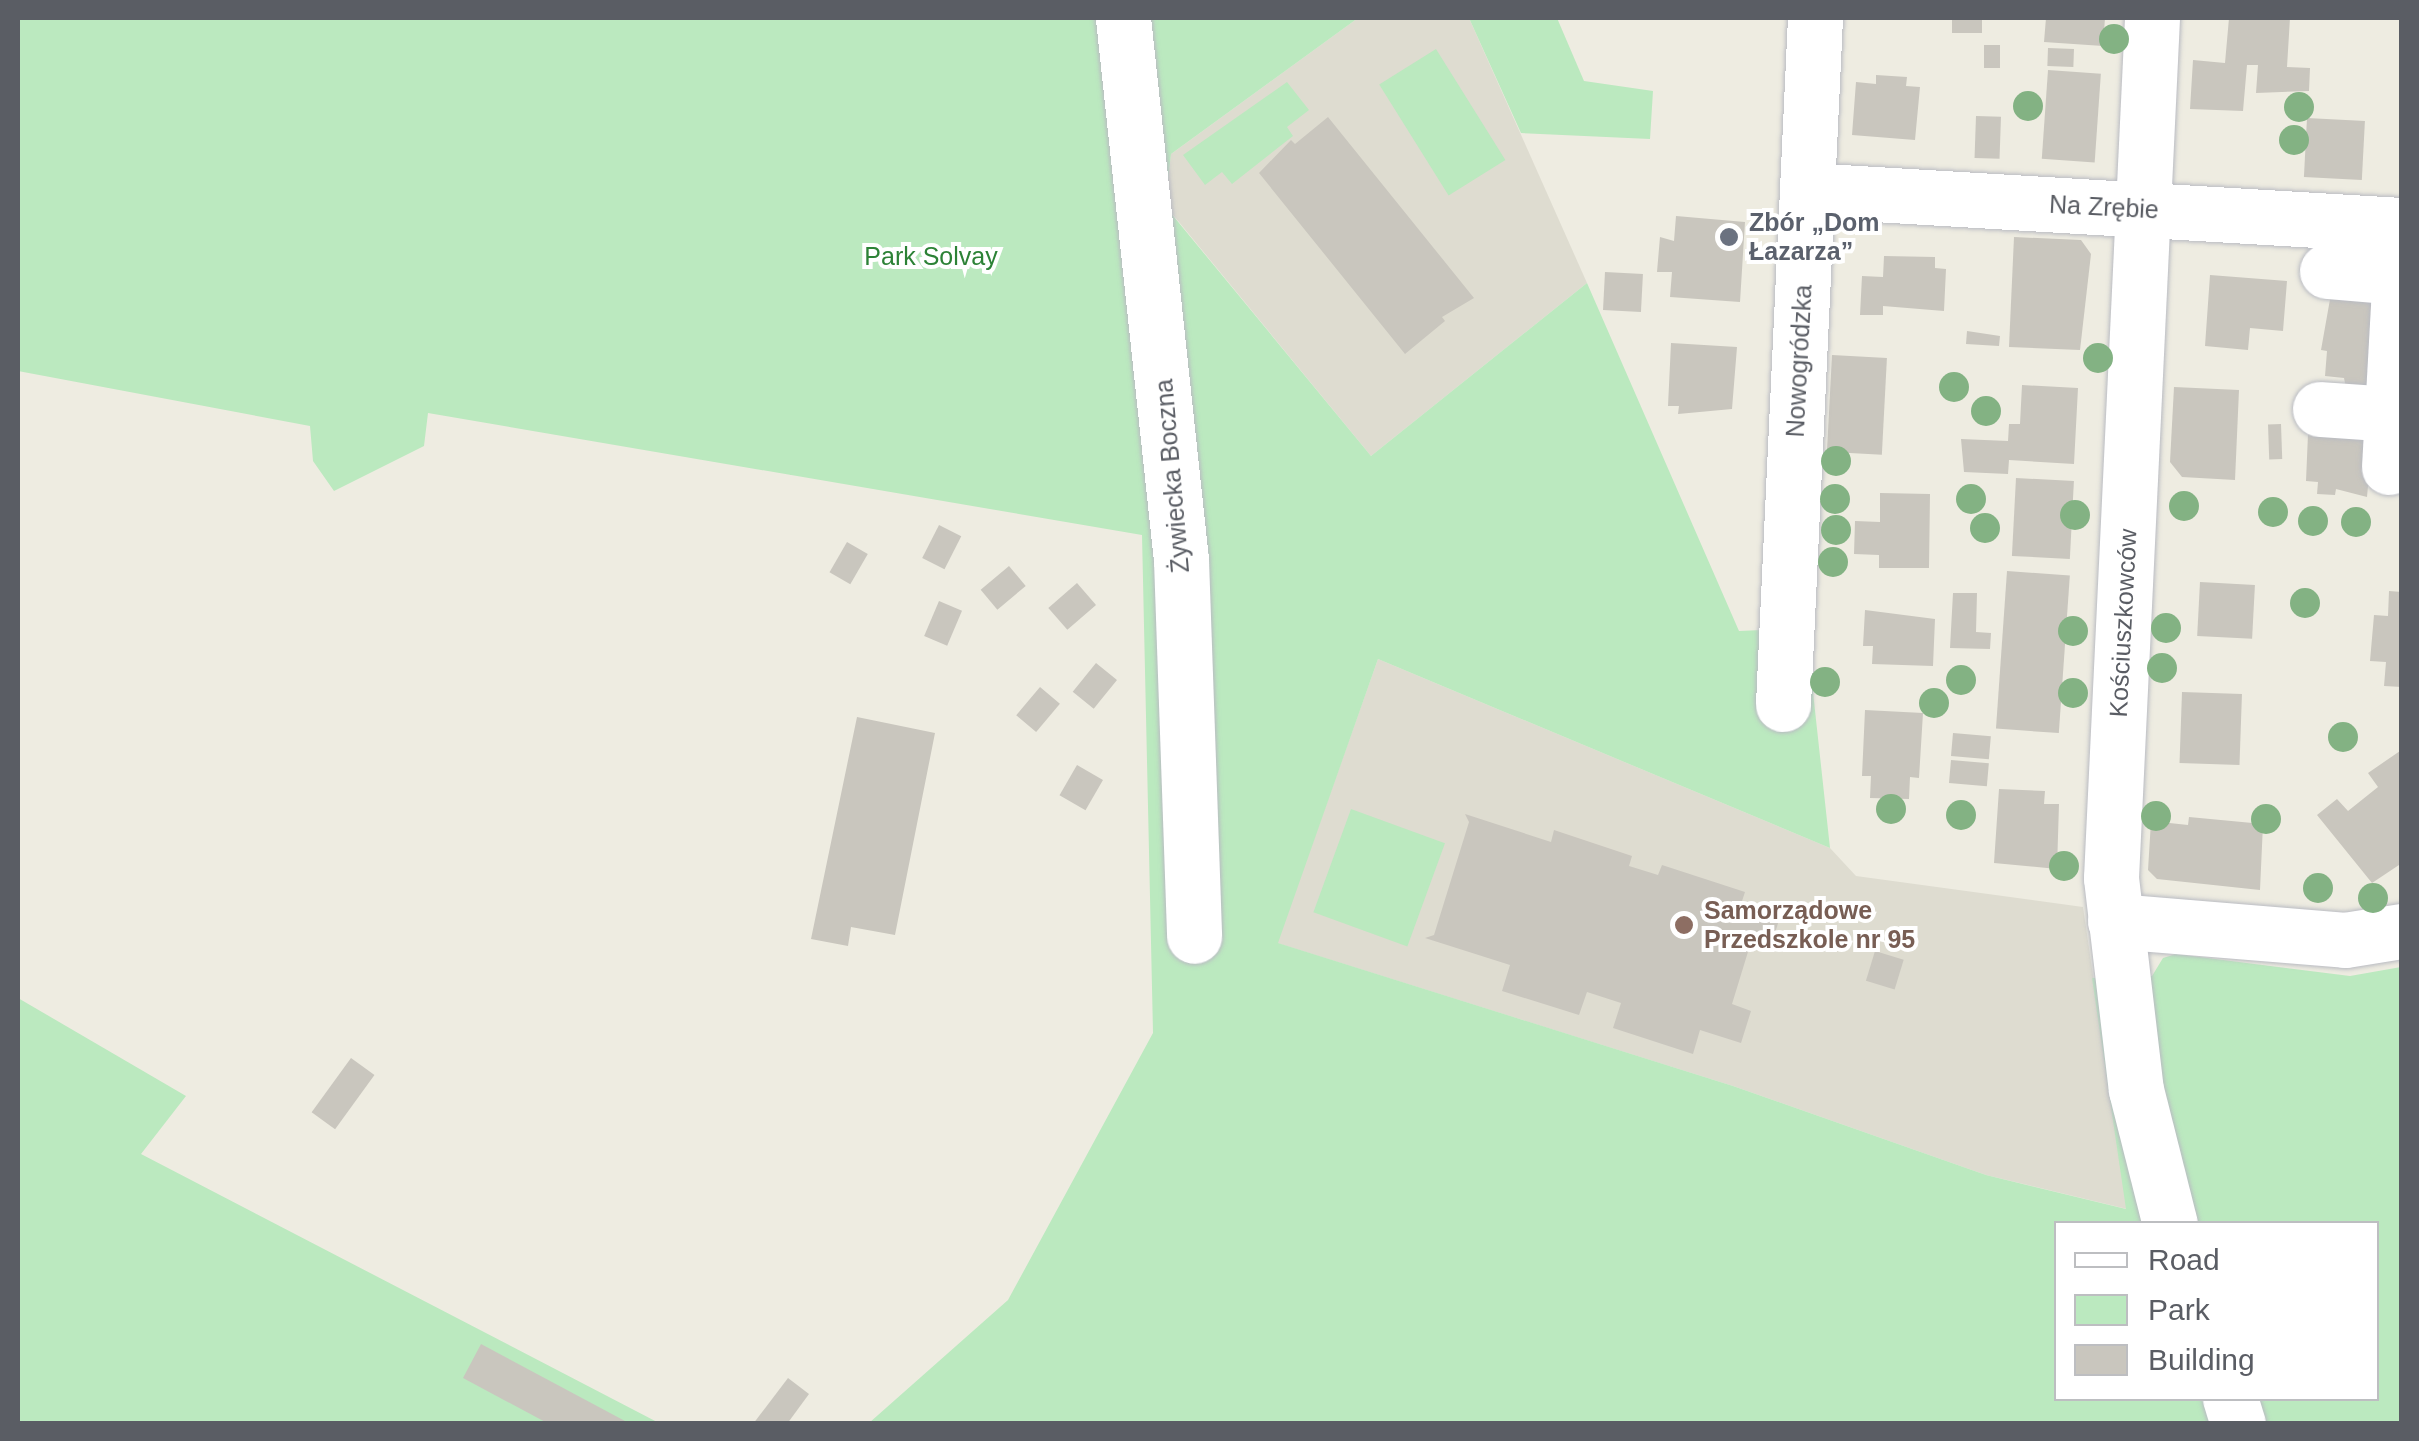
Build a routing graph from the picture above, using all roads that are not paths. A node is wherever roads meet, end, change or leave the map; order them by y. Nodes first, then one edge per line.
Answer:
1 (1123, 18) edge
2 (1815, 18) edge
3 (2152, 18) edge
4 (1806, 190) junction
5 (2143, 210) junction
6 (2401, 247) edge
7 (2327, 271) dead end
8 (2320, 409) dead end
9 (2392, 414) junction
10 (2388, 467) dead end
11 (1783, 704) dead end
12 (2115, 921) junction
13 (2402, 931) edge
14 (1194, 936) dead end
15 (2169, 1221) edge

1 - 14 street, Żywiecka Boczna
2 - 4 street, Nowogródzka
3 - 5 street, Kościuszkowców
4 - 5 street, Na Zrębie
4 - 11 street, Nowogródzka
5 - 6 street, Na Zrębie
5 - 12 street, Kościuszkowców
6 - 7 street
6 - 9 street
8 - 9 street
9 - 10 street
12 - 13 street
12 - 15 street, Kościuszkowców

